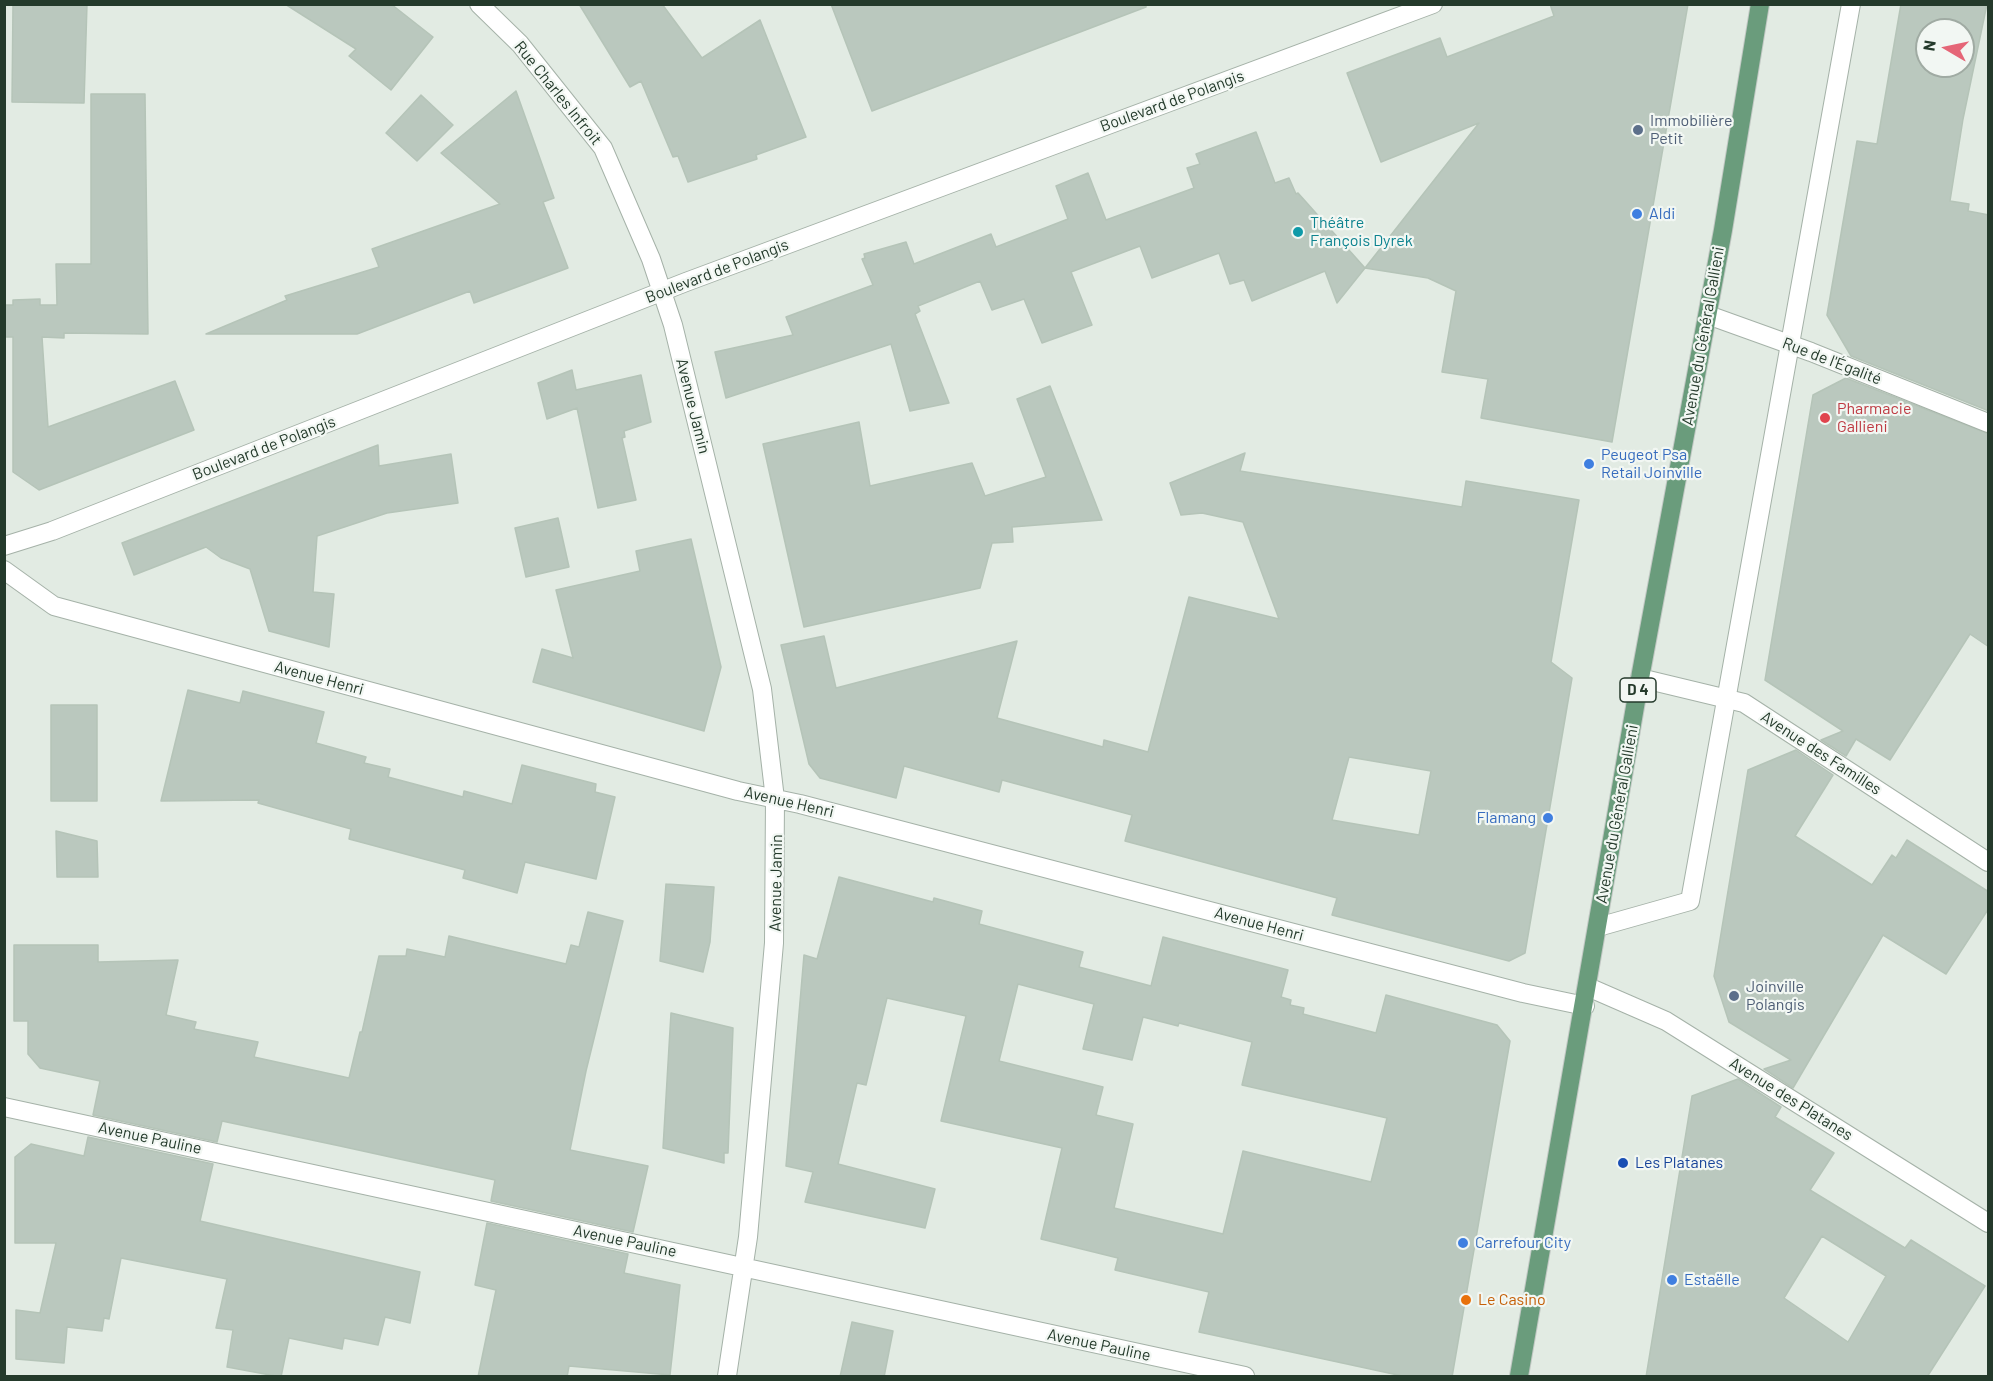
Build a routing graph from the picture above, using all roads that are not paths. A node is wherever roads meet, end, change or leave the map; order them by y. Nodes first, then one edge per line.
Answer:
1 (479, 4) edge
2 (1433, 4) edge
3 (1760, 4) edge
4 (1851, 4) edge
5 (662, 292) junction
6 (1708, 315) junction
7 (1791, 345) junction
8 (1989, 423) edge
9 (4, 546) edge
10 (4, 570) edge
11 (1640, 678) junction
12 (1728, 699) junction
13 (776, 799) junction
14 (1989, 862) edge
15 (1598, 927) junction
16 (1587, 987) junction
17 (1585, 1006) junction
18 (4, 1107) edge
19 (1989, 1223) edge
20 (744, 1267) junction
21 (727, 1377) edge
22 (1245, 1377) edge
23 (1519, 1377) edge

1 - 5 street, Rue Charles Infroit
2 - 5 street, Boulevard de Polangis
3 - 6 main road, Avenue du Général Gallieni / D 4
4 - 7 street
5 - 9 street, Boulevard de Polangis
5 - 13 street, Avenue Jamin
6 - 7 street, Rue de l'Égalité
6 - 11 main road, Avenue du Général Gallieni / D 4
7 - 8 street, Rue de l'Égalité
7 - 12 street
10 - 13 street, Avenue Henri
11 - 12 street, Avenue des Familles
11 - 15 main road, Avenue du Général Gallieni / D 4
12 - 14 street, Avenue des Familles
12 - 15 street
13 - 17 street, Avenue Henri
13 - 20 street, Avenue Jamin
15 - 16 main road, Avenue du Général Gallieni / D 4
16 - 17 main road, Avenue du Général Gallieni / D 4
16 - 19 street, Avenue des Platanes
17 - 23 main road, Avenue du Général Gallieni / D 4
18 - 20 street, Avenue Pauline
20 - 21 street, Avenue Jamin
20 - 22 street, Avenue Pauline

